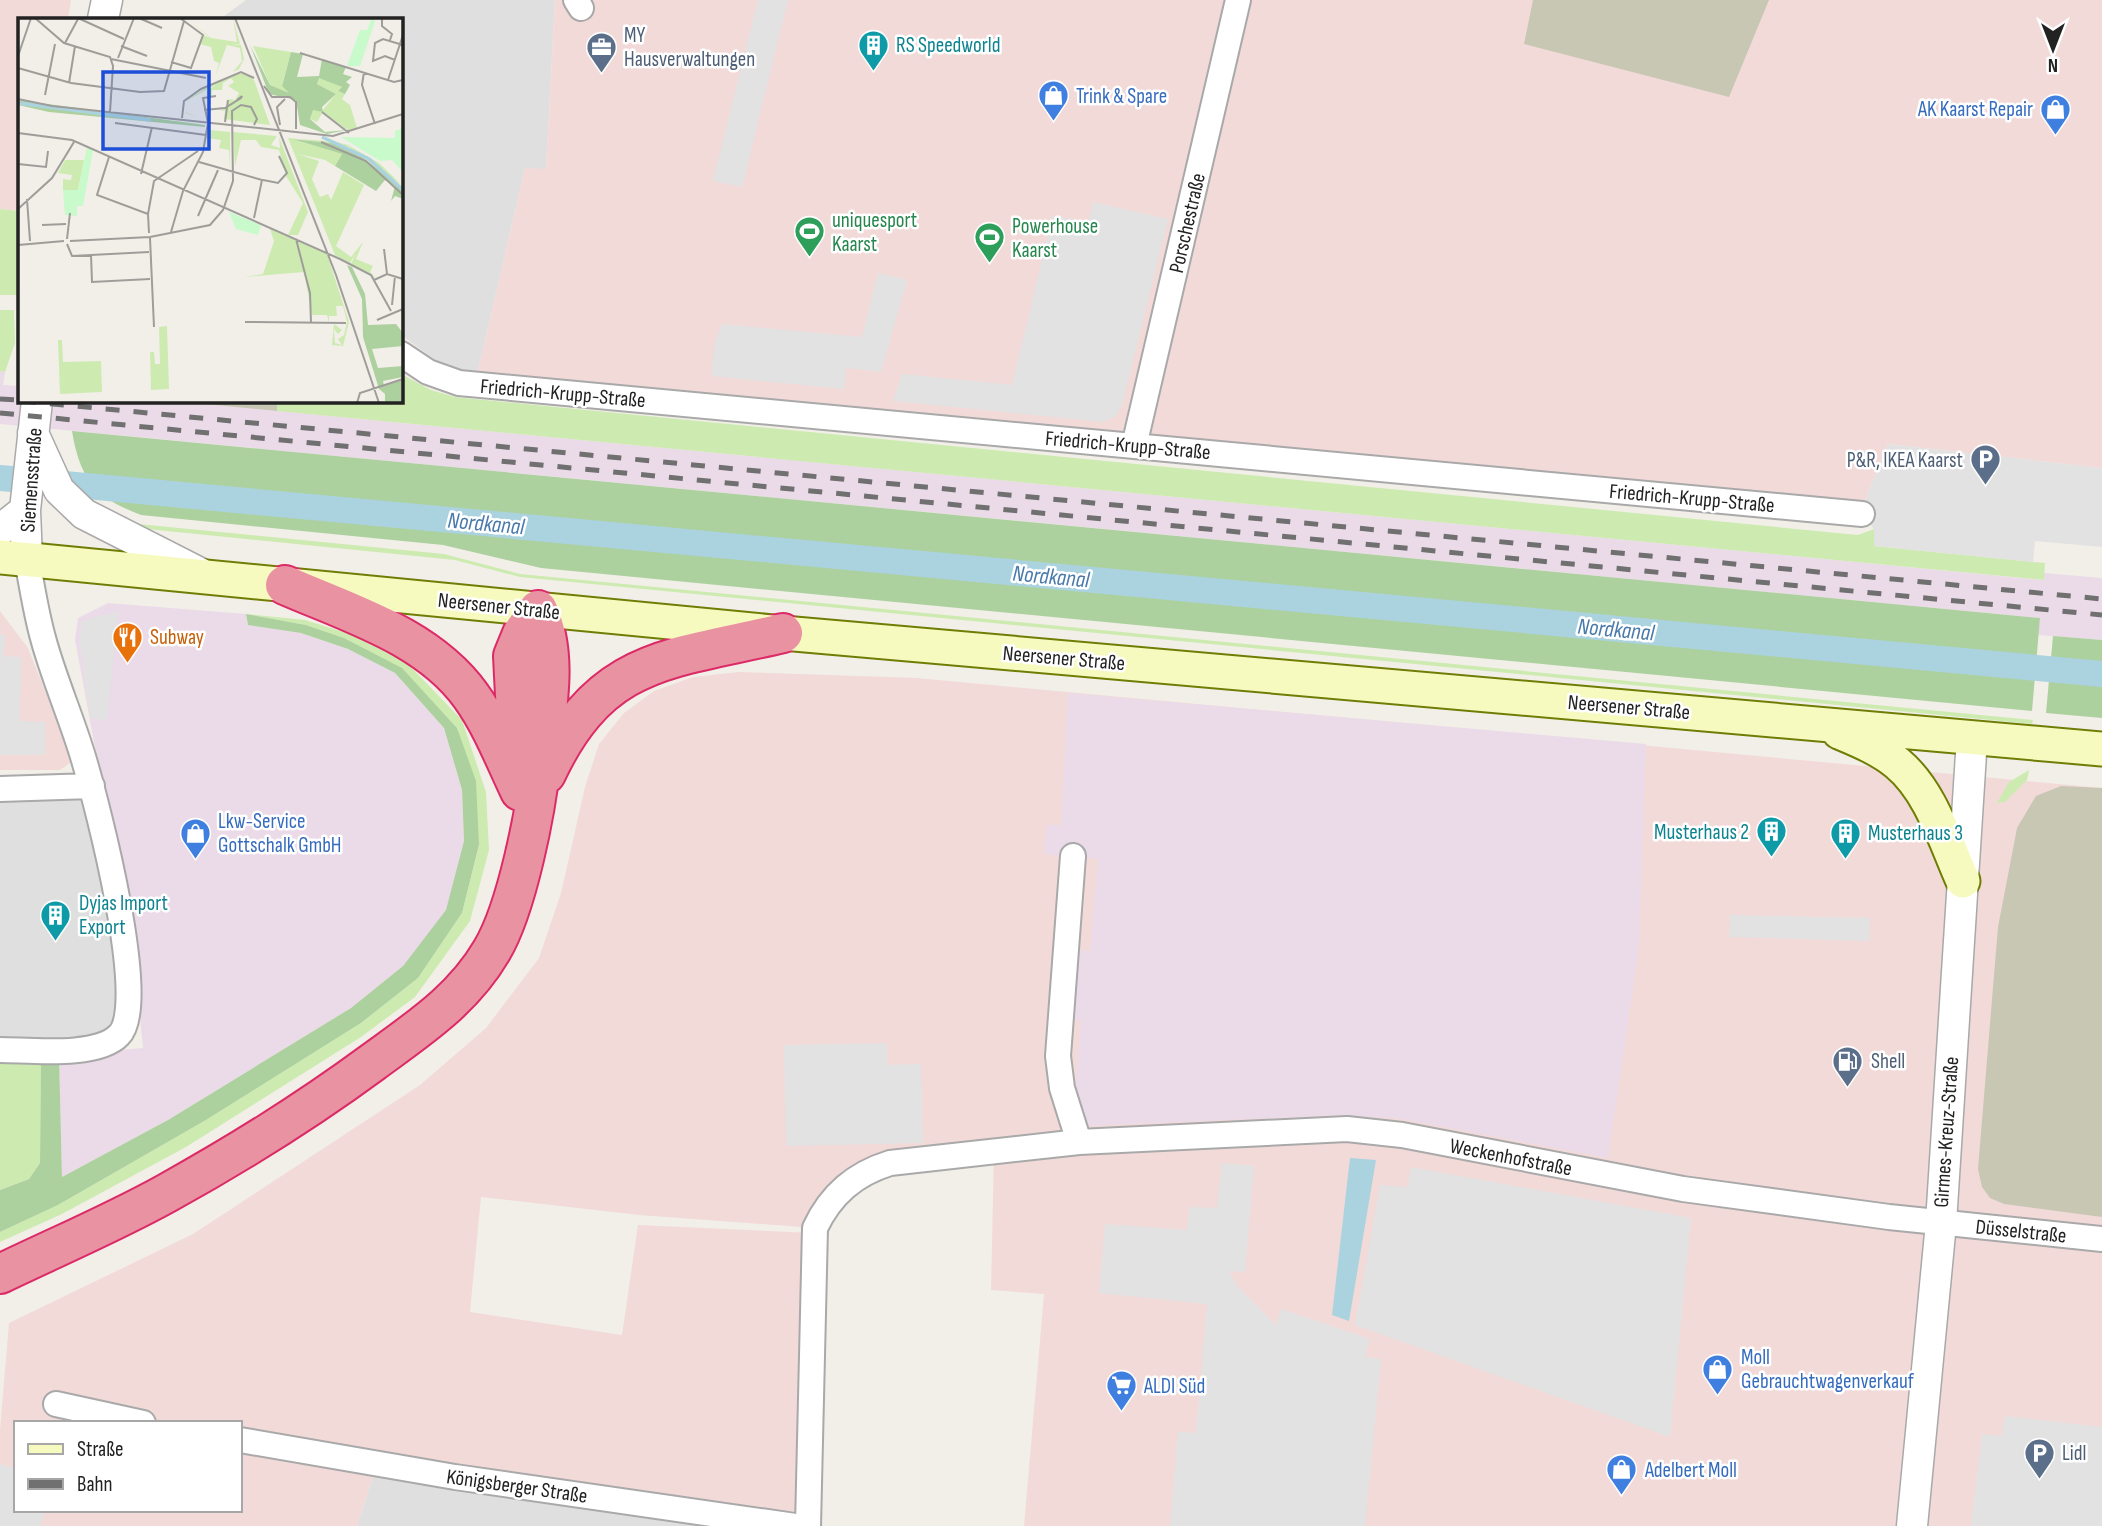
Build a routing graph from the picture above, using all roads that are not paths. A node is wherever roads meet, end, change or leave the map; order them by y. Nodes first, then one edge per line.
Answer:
1 (107, 0) edge
2 (1238, 0) edge
3 (103, 18) edge
4 (402, 355) edge
5 (37, 402) edge
6 (33, 433) junction
7 (1134, 446) junction
8 (25, 510) junction
9 (1862, 514) dead end
10 (0, 530) edge
11 (13, 558) edge
12 (207, 577) junction
13 (285, 585) junction
14 (538, 610) junction
15 (783, 633) junction
16 (1821, 724) junction
17 (1972, 738) junction
18 (2102, 749) edge
19 (92, 786) junction
20 (0, 789) edge
21 (529, 792) junction
22 (1073, 856) dead end
23 (1962, 881) junction
24 (0, 1050) edge
25 (1079, 1142) junction
26 (1941, 1223) junction
27 (2102, 1239) edge
28 (0, 1273) edge
29 (56, 1404) dead end
30 (134, 1421) edge
31 (242, 1440) edge
32 (795, 1526) edge
33 (808, 1526) edge
34 (1912, 1526) edge

1 - 3 street
2 - 7 street, Porschestraße
4 - 7 street, Friedrich-Krupp-Straße
5 - 6 street, Siemensstraße
6 - 8 street, Siemensstraße
6 - 12 street
7 - 9 street, Friedrich-Krupp-Straße
8 - 10 street
8 - 11 street, Siemensstraße
11 - 12 main road, Neersener Straße
11 - 19 street
12 - 13 main road, Neersener Straße
13 - 14 main road, Neersener Straße
13 - 21 highway
14 - 15 main road, Neersener Straße
14 - 21 highway
15 - 16 main road, Neersener Straße
15 - 21 highway
16 - 17 main road, Neersener Straße
16 - 23 main road
17 - 18 main road, Neersener Straße
17 - 23 street, Girmes-Kreuz-Straße
19 - 20 street
19 - 24 street
21 - 28 highway
22 - 25 street
23 - 26 street, Girmes-Kreuz-Straße
25 - 26 street, Weckenhofstraße
25 - 33 street, Weckenhofstraße
26 - 27 street, Düsselstraße
26 - 34 street, Girmes-Kreuz-Straße
29 - 30 street
31 - 32 street, Königsberger Straße

